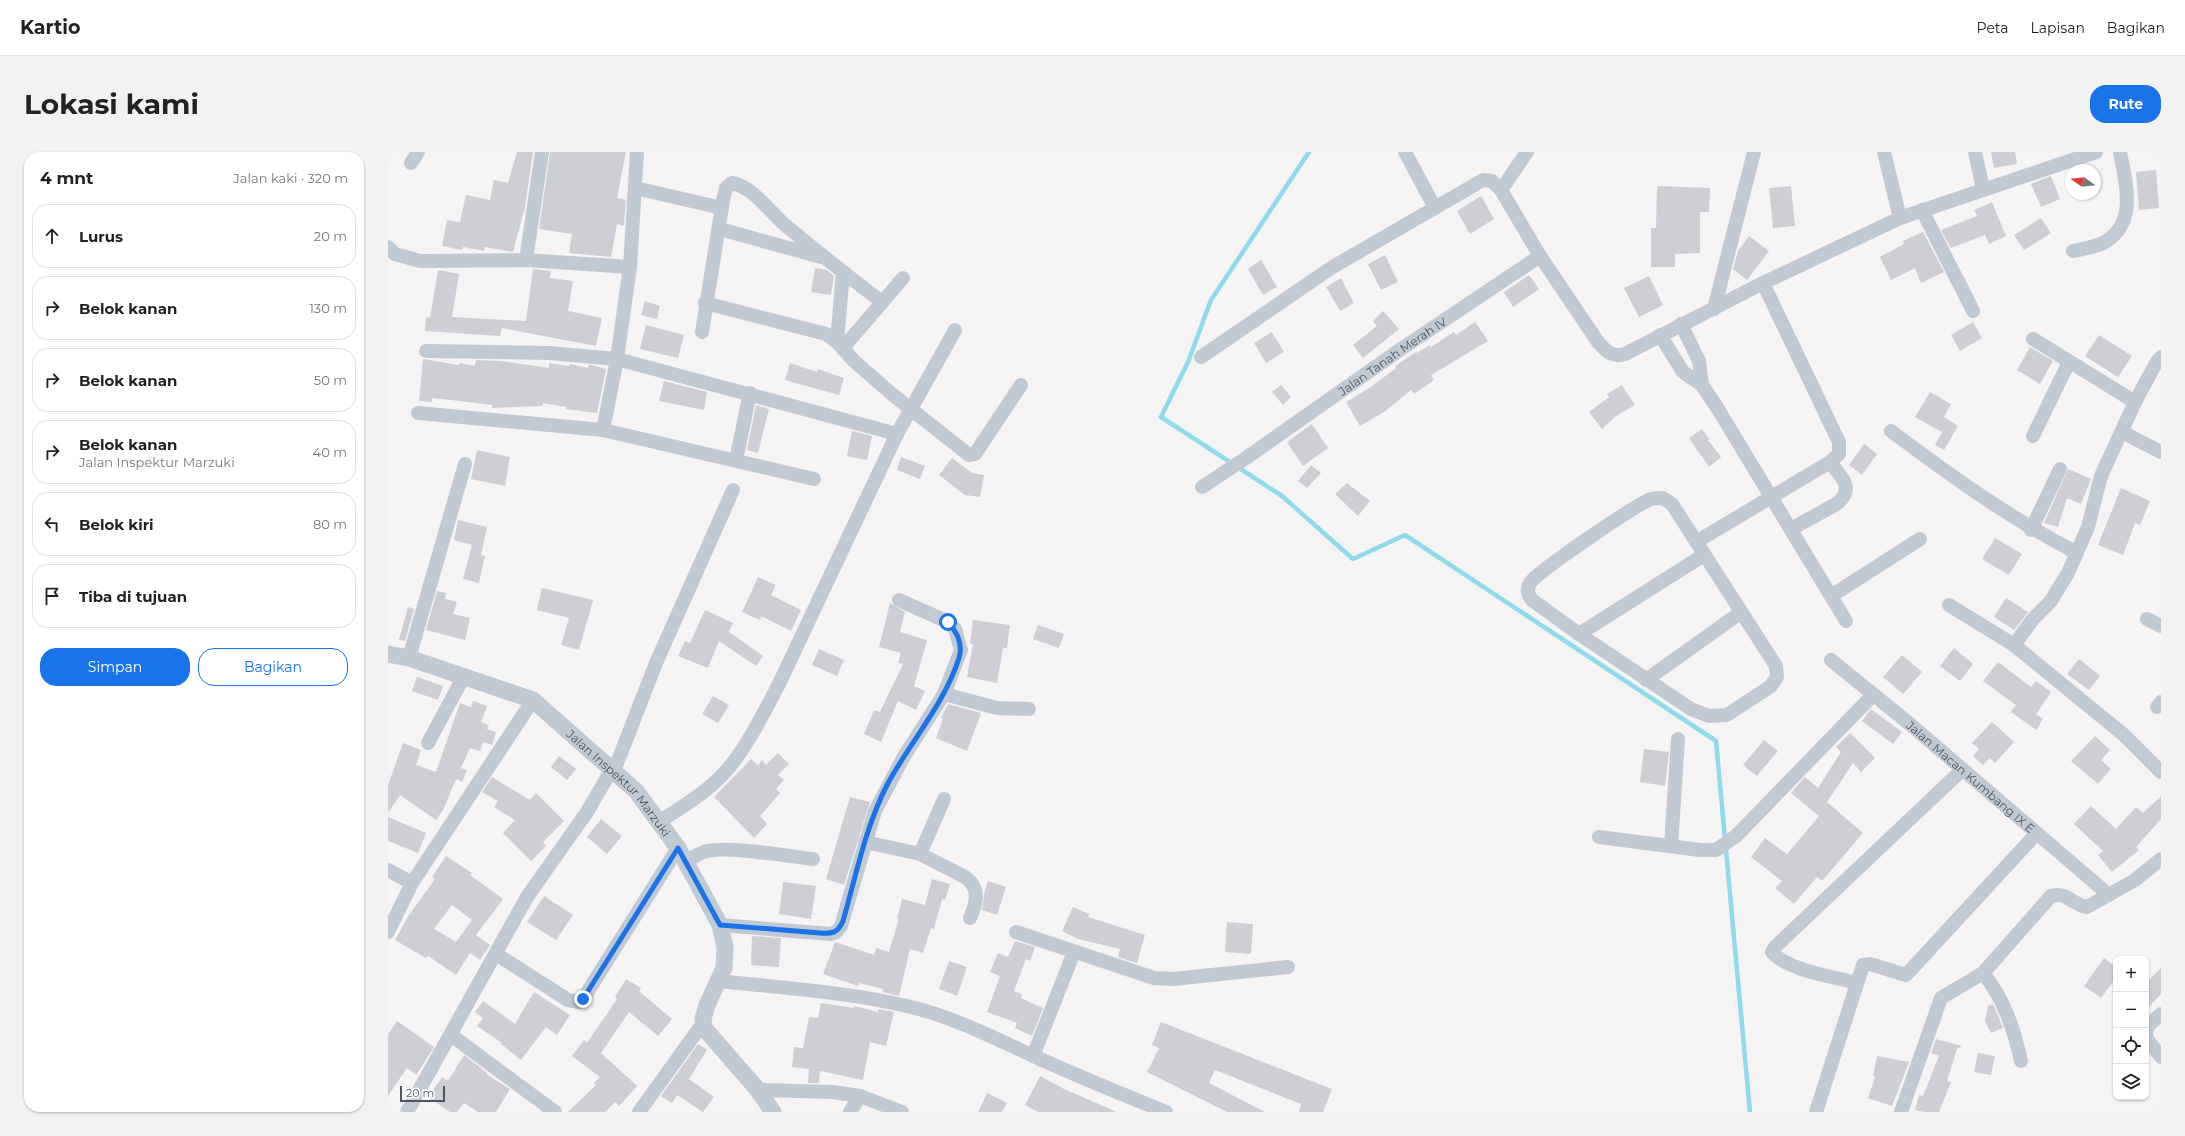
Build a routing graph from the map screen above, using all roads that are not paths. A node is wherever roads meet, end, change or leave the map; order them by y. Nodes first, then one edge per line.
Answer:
1 (542, 152) edge
2 (637, 152) edge
3 (1405, 152) edge
4 (1527, 152) edge
5 (1754, 152) edge
6 (1884, 152) edge
7 (1975, 152) edge
8 (2096, 152) edge
9 (2120, 152) edge
10 (2066, 156) edge
11 (635, 188) junction
12 (1983, 189) junction
13 (1501, 190) junction
14 (722, 208) junction
15 (1434, 208) junction
16 (1922, 210) junction
17 (1900, 218) junction
18 (720, 229) junction
19 (388, 248) edge
20 (2073, 251) dead end
21 (1540, 256) junction
22 (828, 259) junction
23 (526, 260) junction
24 (630, 267) junction
25 (842, 272) junction
26 (903, 278) dead end
27 (1763, 283) junction
28 (705, 302) junction
29 (882, 302) junction
30 (1714, 309) junction
31 (1973, 311) dead end
32 (1681, 324) junction
33 (955, 330) dead end
34 (702, 332) dead end
35 (1660, 334) junction
36 (2033, 339) dead end
37 (840, 345) junction
38 (426, 351) dead end
39 (1201, 357) dead end
40 (2161, 357) edge
41 (617, 360) junction
42 (2069, 362) junction
43 (1021, 385) dead end
44 (1702, 385) junction
45 (750, 393) junction
46 (2135, 402) junction
47 (910, 409) junction
48 (418, 413) dead end
49 (603, 430) junction
50 (1891, 431) dead end
51 (2122, 432) junction
52 (897, 434) junction
53 (2033, 436) dead end
54 (2161, 452) edge
55 (736, 460) junction
56 (1830, 462) junction
57 (465, 464) dead end
58 (2060, 469) dead end
59 (814, 479) dead end
60 (1202, 487) dead end
61 (733, 490) dead end
62 (1771, 496) junction
63 (1791, 529) junction
64 (2032, 530) junction
65 (1920, 539) dead end
66 (1696, 542) junction
67 (2077, 553) junction
68 (1704, 555) junction
69 (1831, 596) junction
70 (899, 600) dead end
71 (1950, 606) dead end
72 (1740, 614) junction
73 (2146, 619) dead end
74 (1846, 621) dead end
75 (2161, 626) edge
76 (1579, 634) junction
77 (2014, 645) junction
78 (388, 654) edge
79 (409, 658) junction
80 (1831, 660) dead end
81 (464, 676) junction
82 (1646, 680) junction
83 (944, 694) junction
84 (1873, 695) junction
85 (533, 700) junction
86 (1029, 709) dead end
87 (1678, 739) dead end
88 (428, 744) dead end
89 (613, 770) junction
90 (1962, 770) junction
91 (2161, 772) edge
92 (944, 799) dead end
93 (659, 822) junction
94 (2037, 834) junction
95 (1599, 837) dead end
96 (865, 842) junction
97 (1671, 846) junction
98 (920, 854) junction
99 (681, 855) junction
100 (812, 859) dead end
101 (2161, 859) edge
102 (388, 870) edge
103 (412, 883) junction
104 (2109, 895) junction
105 (970, 918) dead end
106 (720, 925) junction
107 (388, 932) edge
108 (1016, 932) dead end
109 (1074, 952) junction
110 (496, 954) junction
111 (1288, 967) dead end
112 (1983, 973) junction
113 (720, 981) junction
114 (1857, 983) junction
115 (2161, 1014) edge
116 (703, 1023) junction
117 (2148, 1028) edge
118 (451, 1035) junction
119 (2149, 1042) edge
120 (1033, 1056) junction
121 (2161, 1057) edge
122 (2021, 1061) dead end
123 (758, 1090) junction
124 (860, 1096) junction
125 (407, 1112) edge
126 (555, 1112) edge
127 (639, 1112) edge
128 (773, 1112) edge
129 (850, 1112) edge
130 (902, 1112) edge
131 (1166, 1112) edge
132 (1816, 1112) edge
133 (1901, 1112) edge

1 - 23 street
2 - 11 street
3 - 15 street
4 - 13 street
5 - 30 street
6 - 17 street
7 - 12 street
8 - 10 street
9 - 20 street
10 - 12 street
11 - 14 street
11 - 24 street
12 - 16 street
13 - 15 street
13 - 21 street
14 - 18 street
14 - 22 street
15 - 39 street
16 - 17 street
16 - 31 street
17 - 27 street
18 - 22 street
18 - 28 street
19 - 23 street
21 - 35 street
21 - 60 street, Jalan Tanah Merah IV
22 - 25 street
23 - 24 street
24 - 41 street
25 - 29 street
25 - 37 street
26 - 29 street
27 - 30 street
27 - 56 street
28 - 34 street
28 - 37 street
29 - 37 street
30 - 32 street
32 - 35 street
32 - 44 street
33 - 47 street
35 - 44 street
36 - 42 street
37 - 47 street
38 - 41 street
40 - 46 street
41 - 45 street
41 - 49 street
42 - 46 street
42 - 53 street
43 - 47 street
44 - 62 street
45 - 52 street
45 - 55 street
46 - 51 street
47 - 52 street
48 - 49 street
49 - 55 street
50 - 64 street
51 - 54 street
51 - 67 street
52 - 93 street
55 - 59 street
56 - 62 street
56 - 63 street
57 - 79 street
58 - 64 street
61 - 89 street
62 - 63 street
62 - 66 street
63 - 69 street
64 - 67 street
65 - 69 street
66 - 68 street
66 - 76 street
67 - 77 street
68 - 72 street
68 - 76 street
69 - 74 street
70 - 83 street
71 - 77 street
72 - 82 street
72 - 82 street
73 - 75 street
76 - 82 street
77 - 91 street
78 - 79 street, Jalan Inspektur Marzuki
79 - 81 street, Jalan Inspektur Marzuki
80 - 84 street, Jalan Macan Kumbang IX E
81 - 85 street, Jalan Inspektur Marzuki
81 - 88 street
83 - 86 street
83 - 96 street
84 - 90 street, Jalan Macan Kumbang IX E
84 - 97 street
85 - 89 street, Jalan Inspektur Marzuki
85 - 103 street
87 - 97 street
89 - 93 street, Jalan Inspektur Marzuki
89 - 110 street
90 - 94 street, Jalan Macan Kumbang IX E
90 - 114 street
92 - 98 street
93 - 99 street, Jalan Inspektur Marzuki
94 - 104 street, Jalan Macan Kumbang IX E
94 - 114 street
95 - 97 street
96 - 98 street
96 - 106 street
98 - 105 street
99 - 100 street
99 - 106 street, Jalan Inspektur Marzuki
99 - 110 street
101 - 104 street
102 - 103 street
103 - 107 street
104 - 112 street
106 - 113 street, Jalan Inspektur Marzuki
108 - 109 street
109 - 111 street
109 - 120 street
110 - 118 street
112 - 122 street
112 - 133 street
113 - 116 street, Jalan Inspektur Marzuki
113 - 120 street
114 - 132 street
115 - 117 street
116 - 123 street
116 - 127 street
118 - 125 street
118 - 126 street
119 - 121 street
120 - 131 street
123 - 124 street
123 - 128 street
124 - 129 street
124 - 130 street

